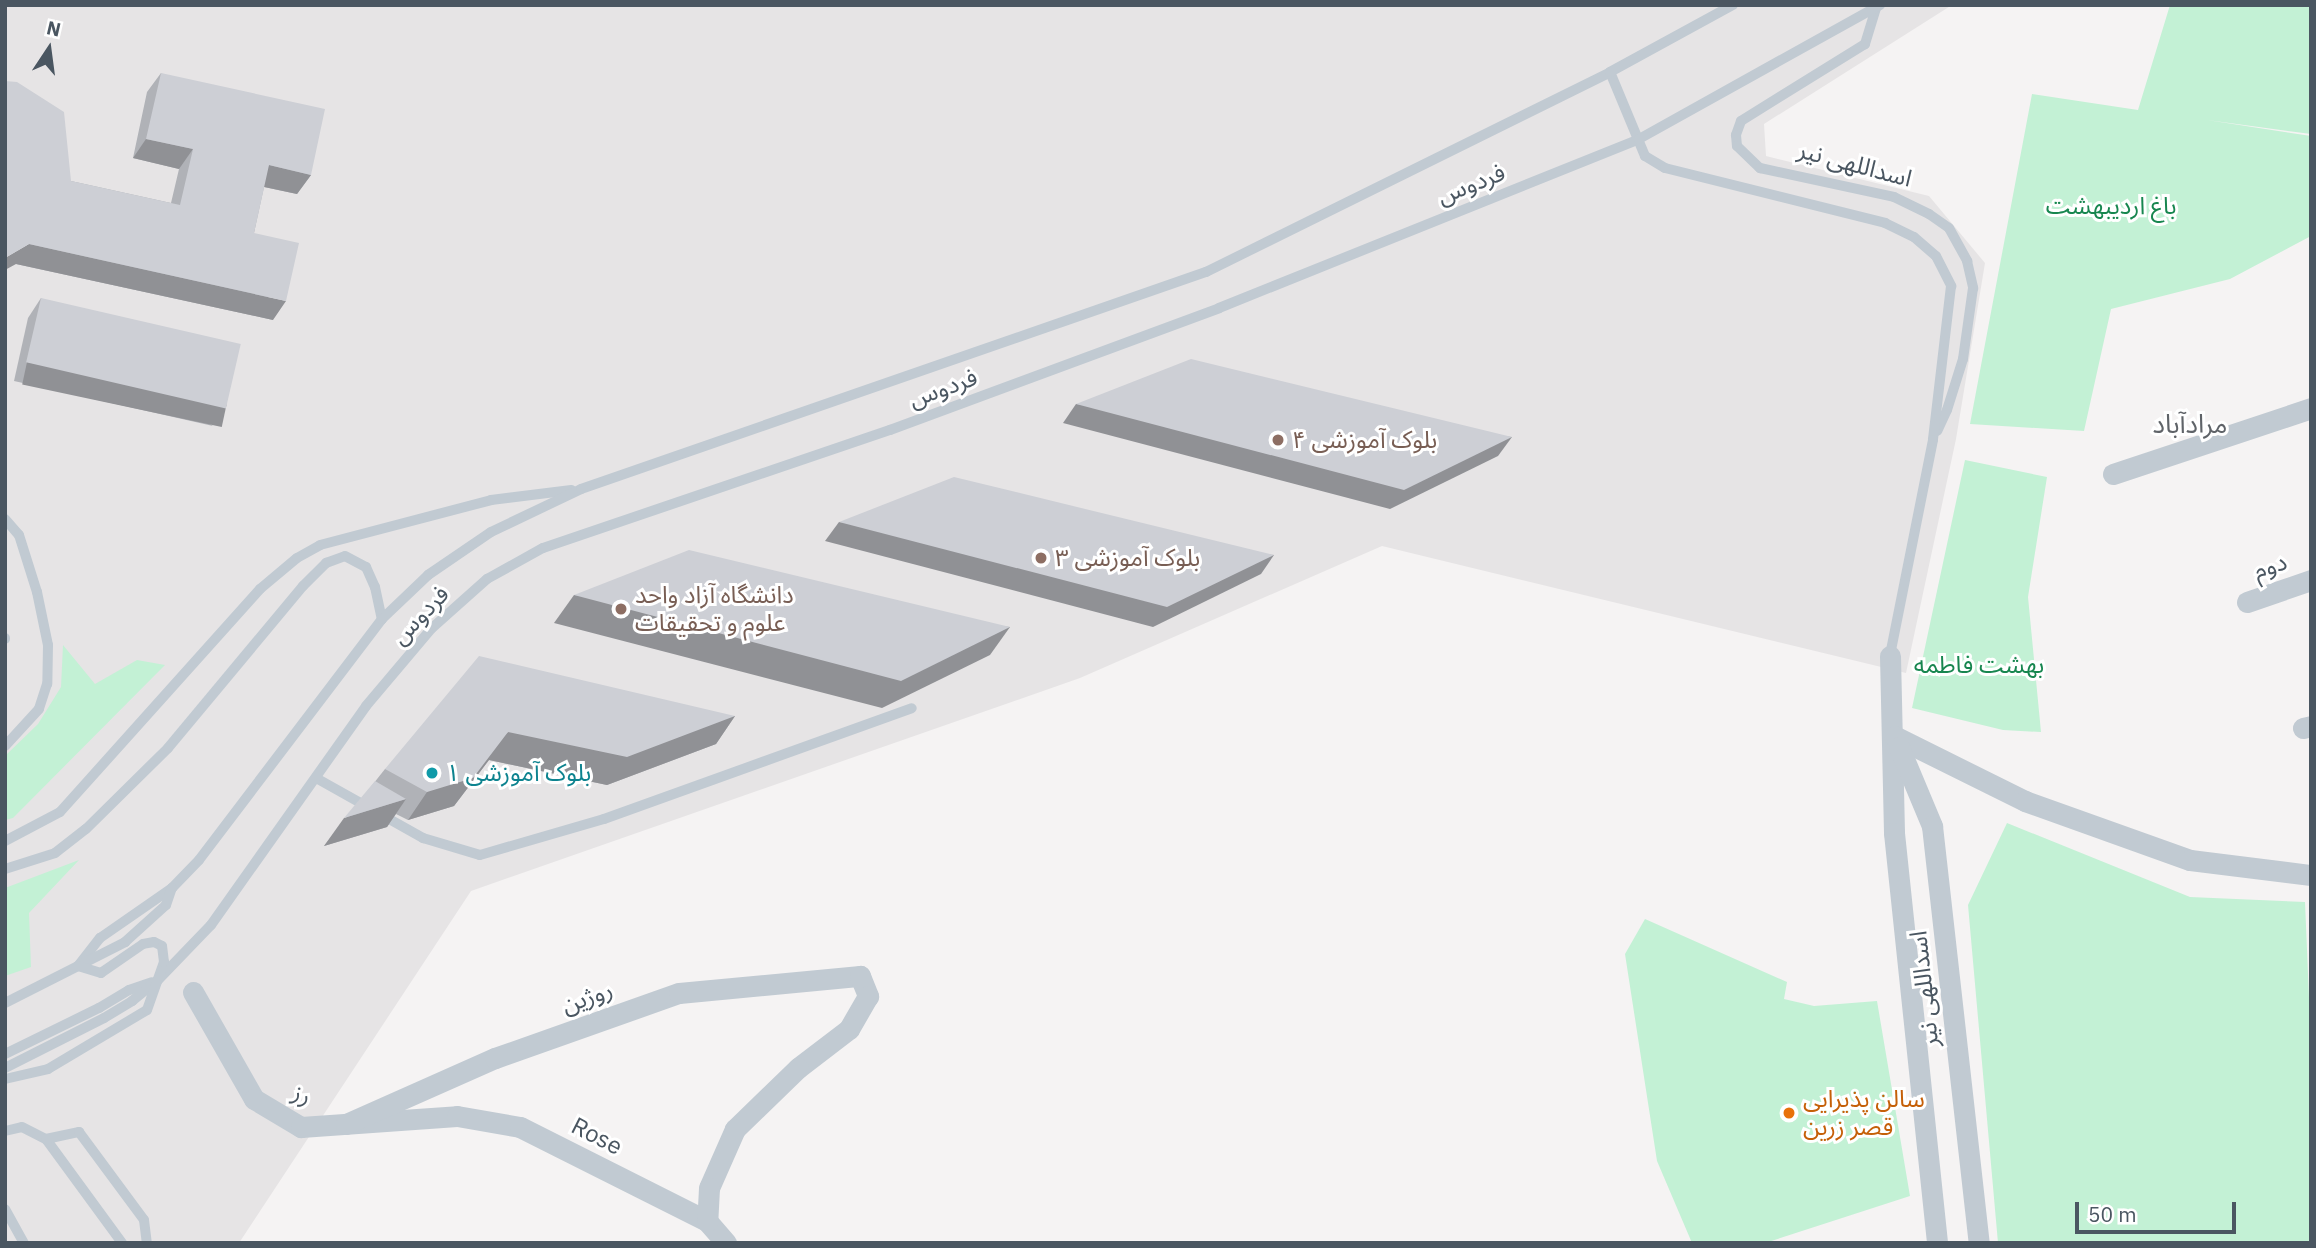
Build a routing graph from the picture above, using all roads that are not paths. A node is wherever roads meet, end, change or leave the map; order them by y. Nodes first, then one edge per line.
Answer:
1 (1733, 5) edge
2 (1878, 7) edge
3 (1610, 72) junction
4 (1639, 139) junction
5 (2311, 408) edge
6 (1933, 440) junction
7 (2113, 474) dead end
8 (581, 489) junction
9 (5, 519) edge
10 (2311, 580) edge
11 (2247, 602) dead end
12 (382, 619) junction
13 (1890, 656) joint
14 (912, 708) dead end
15 (1894, 736) junction
16 (5, 746) edge
17 (316, 778) junction
18 (5, 841) edge
19 (5, 869) edge
20 (2311, 875) edge
21 (172, 888) junction
22 (78, 966) junction
23 (158, 980) junction
24 (193, 992) dead end
25 (5, 1003) edge
26 (5, 1054) edge
27 (5, 1068) edge
28 (5, 1079) edge
29 (457, 1116) joint
30 (346, 1124) junction
31 (5, 1131) edge
32 (46, 1139) junction
33 (5, 1209) edge
34 (707, 1221) junction
35 (24, 1243) edge
36 (122, 1243) edge
37 (147, 1243) edge
38 (726, 1243) edge
39 (1937, 1243) edge
40 (1979, 1243) edge

1 - 3 lane, فردوس
2 - 4 lane, فردوس
2 - 6 lane, اسداللهی نیر
3 - 4 lane, اسداللهی نیر
3 - 8 lane, فردوس
4 - 6 lane, اسداللهی نیر
4 - 17 lane, فردوس
5 - 7 street
6 - 13 lane, اسداللهی نیر
8 - 12 lane, فردوس
8 - 18 lane
9 - 16 lane
10 - 11 street, دوم
12 - 19 lane
12 - 21 lane, فردوس
13 - 15 street, اسداللهی نیر
14 - 17 lane
15 - 20 street
15 - 39 street, اسداللهی نیر
15 - 40 street, اسداللهی نیر
17 - 23 lane, فردوس
21 - 22 lane
21 - 22 lane
22 - 23 lane
22 - 25 lane
23 - 26 lane
23 - 27 lane
23 - 28 lane
24 - 30 street, رز
29 - 30 street, رز
29 - 34 street, Rose
30 - 34 street, روژین
31 - 32 lane
32 - 36 lane
32 - 37 lane
33 - 35 lane
34 - 38 street

